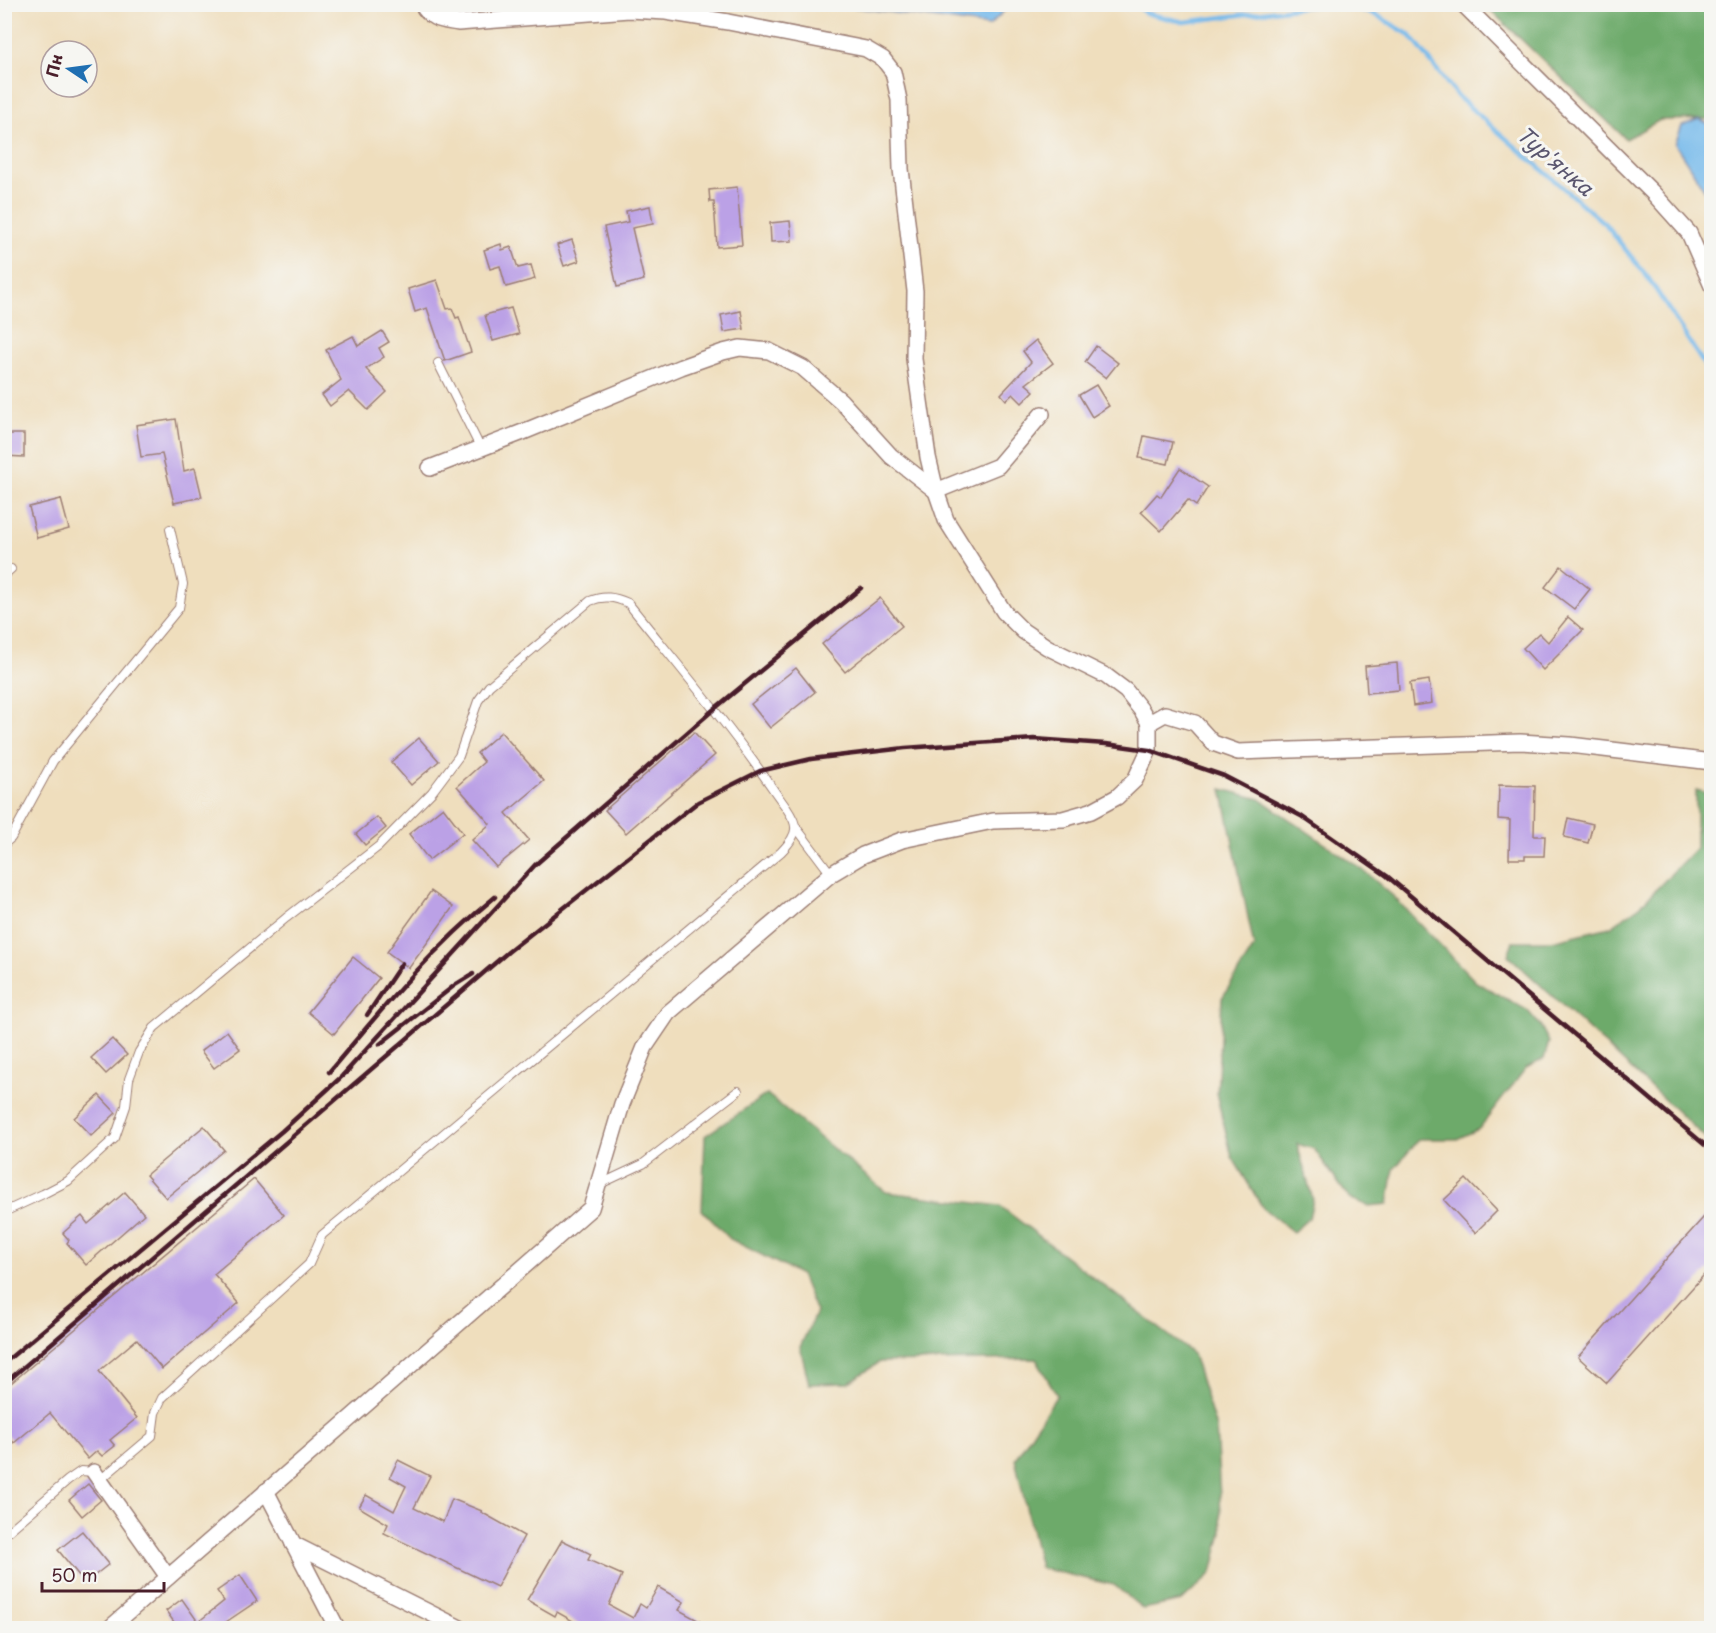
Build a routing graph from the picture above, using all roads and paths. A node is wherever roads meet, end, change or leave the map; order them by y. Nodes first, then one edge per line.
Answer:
1 (422, 4) edge
2 (1463, 4) edge
3 (1712, 286) edge
4 (438, 363) dead end
5 (1042, 414) dead end
6 (480, 447) junction
7 (430, 468) dead end
8 (936, 491) junction
9 (170, 529) dead end
10 (1149, 723) junction
11 (1712, 762) edge
12 (795, 826) junction
13 (4, 844) edge
14 (831, 874) junction
15 (738, 1091) dead end
16 (598, 1185) junction
17 (4, 1212) edge
18 (97, 1476) junction
19 (266, 1491) junction
20 (4, 1535) edge
21 (294, 1544) junction
22 (168, 1577) junction
23 (110, 1629) edge
24 (337, 1629) edge
25 (460, 1629) edge

1 - 8 street
2 - 3 street
4 - 6 lane
5 - 8 street
6 - 7 street
6 - 8 street
8 - 10 street
9 - 13 lane
10 - 11 street
10 - 14 street
12 - 14 lane
12 - 17 lane
12 - 18 lane
14 - 16 street
15 - 16 lane
16 - 19 street
18 - 20 lane
18 - 22 street
19 - 21 street
19 - 22 street
21 - 24 street
21 - 25 street
22 - 23 street

